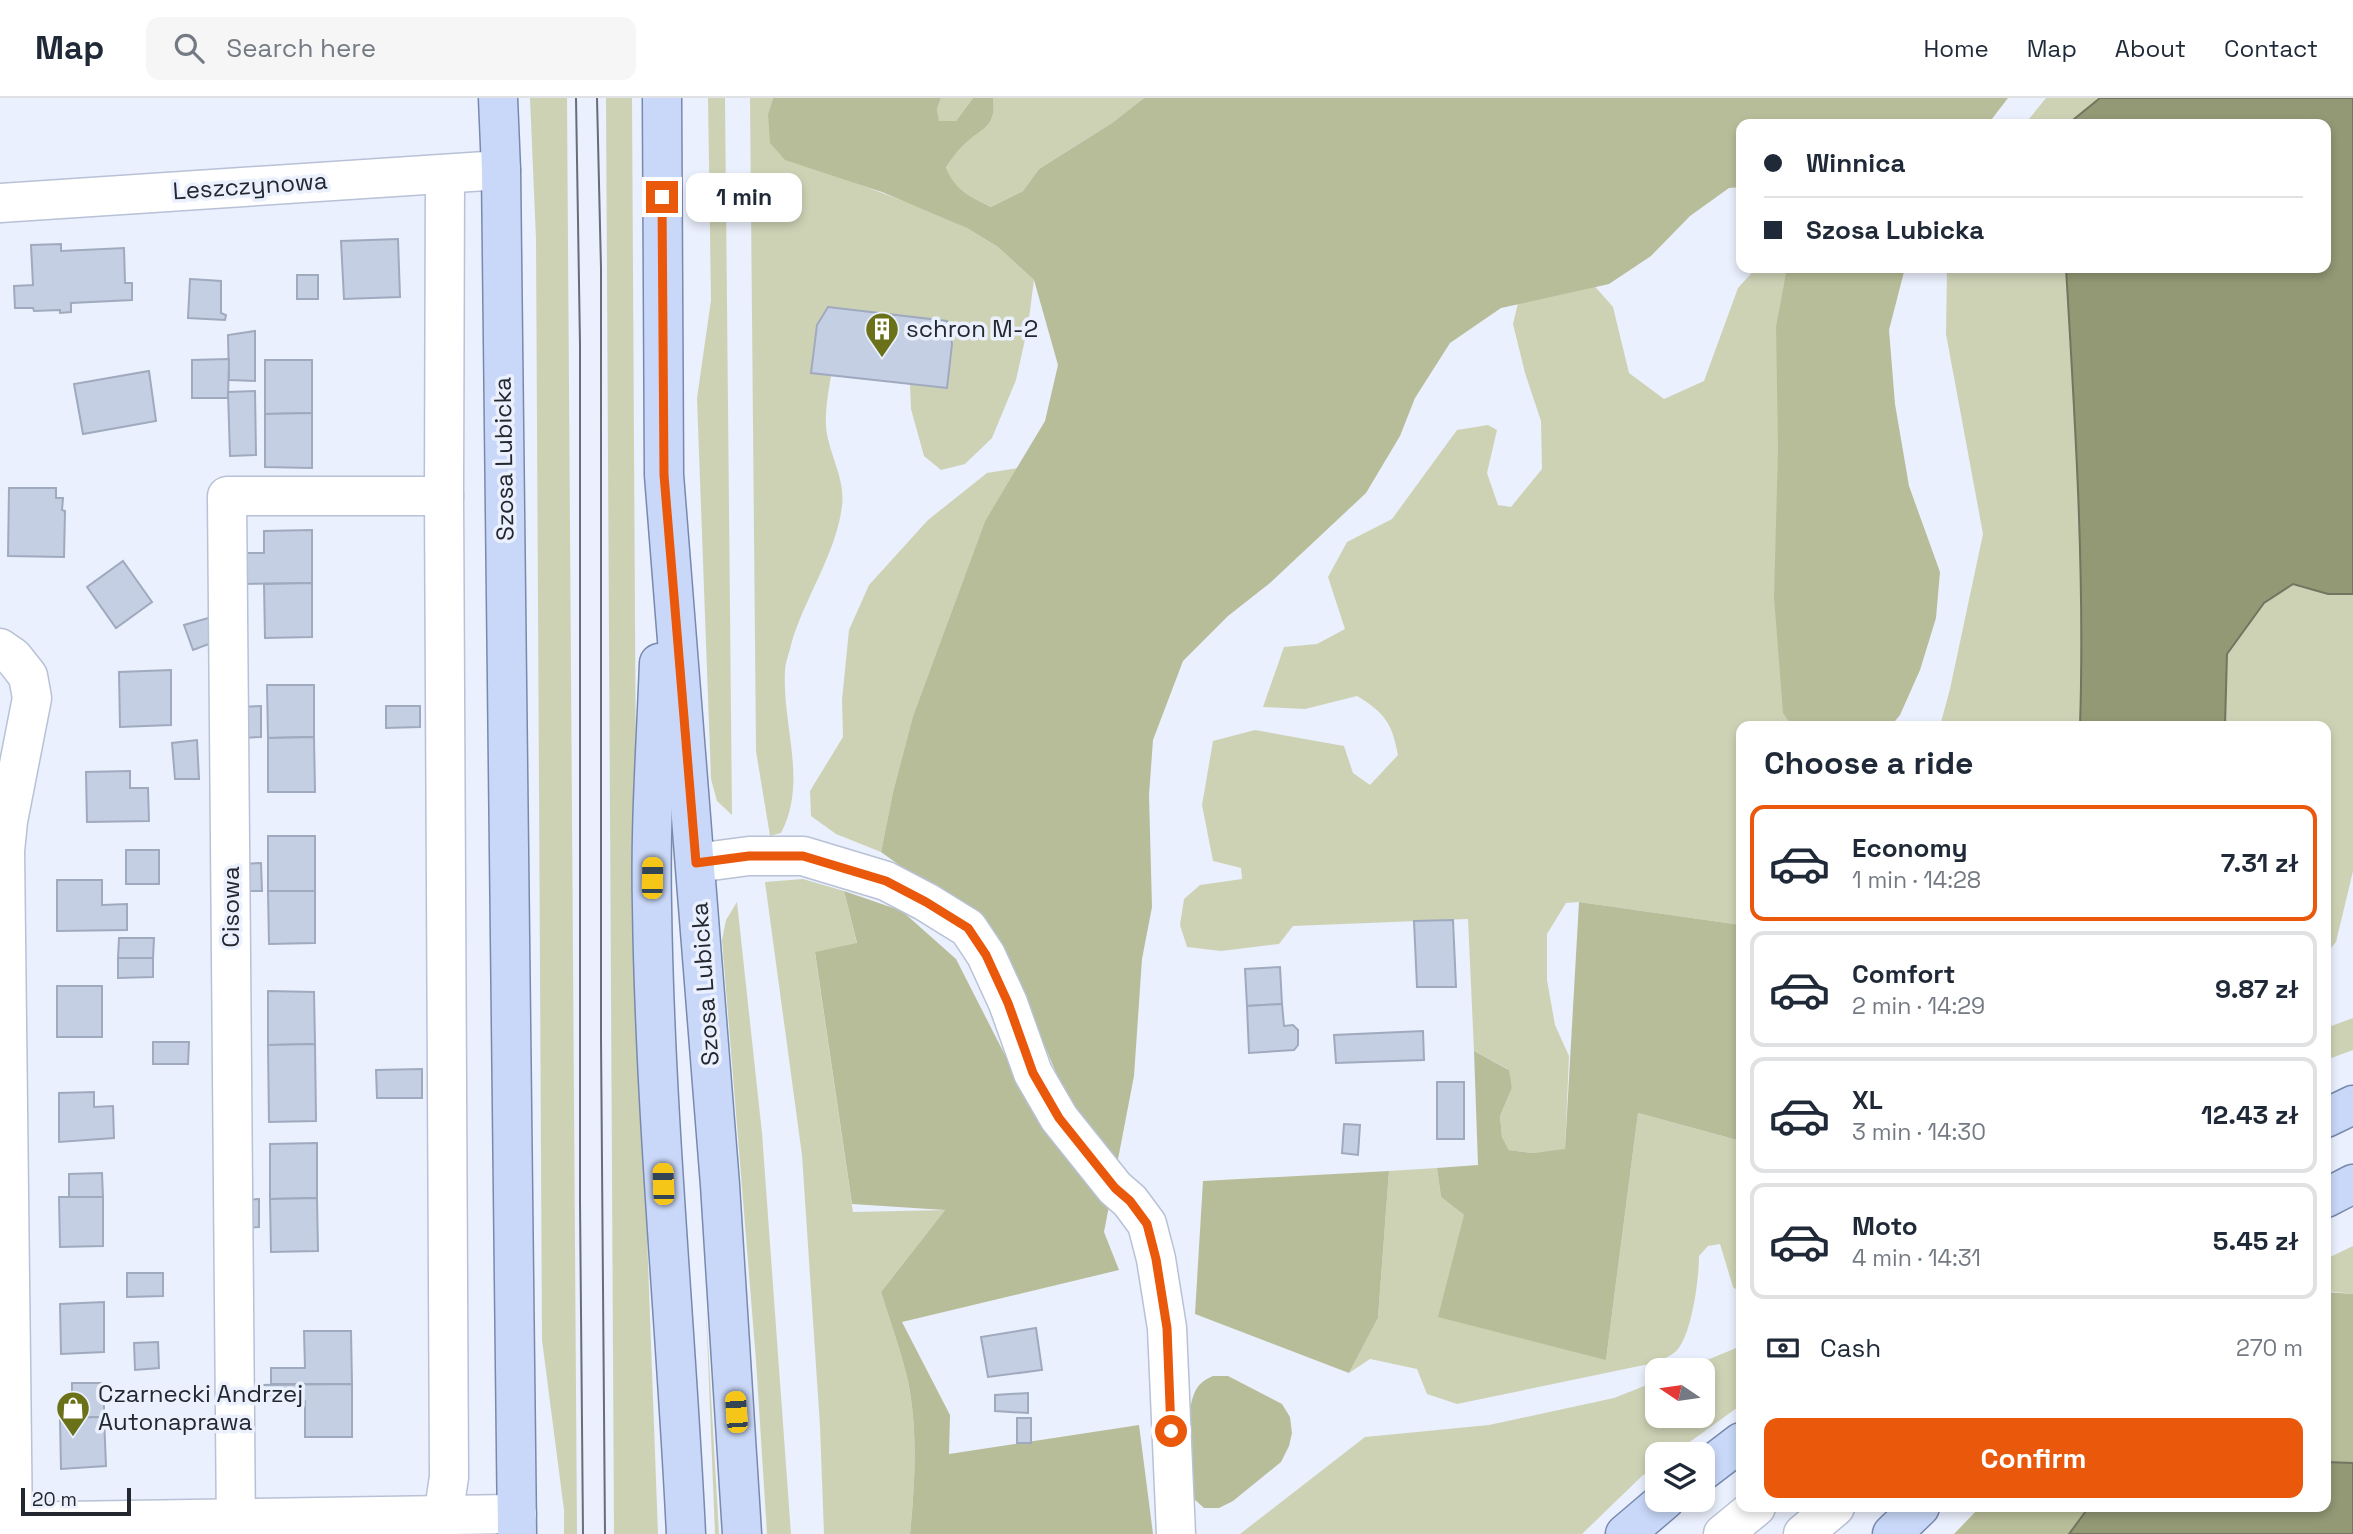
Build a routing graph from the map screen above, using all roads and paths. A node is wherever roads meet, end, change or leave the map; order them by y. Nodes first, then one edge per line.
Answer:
1 (498, 98) edge
2 (662, 98) edge
3 (501, 170) junction
4 (445, 174) junction
5 (0, 203) edge
6 (664, 475) junction
7 (444, 496) junction
8 (0, 648) edge
9 (696, 863) junction
10 (2353, 1105) edge
11 (2331, 1116) edge
12 (2353, 1184) edge
13 (2331, 1195) edge
14 (1736, 1446) edge
15 (1715, 1462) edge
16 (1651, 1512) edge
17 (1750, 1512) edge
18 (1829, 1512) edge
19 (1915, 1512) edge
20 (443, 1517) junction
21 (517, 1524) edge
22 (8, 1526) edge
23 (236, 1526) edge
24 (686, 1534) edge
25 (742, 1534) edge
26 (1176, 1534) edge
27 (1625, 1534) edge
28 (1723, 1534) edge
29 (1803, 1534) edge
30 (1892, 1534) edge

1 - 3 main road, Szosa Lubicka
2 - 6 main road, Szosa Lubicka
3 - 4 street, Leszczynowa
3 - 21 main road, Szosa Lubicka
4 - 5 street, Leszczynowa
4 - 7 street
6 - 9 main road, Szosa Lubicka
6 - 24 main road
7 - 20 street
7 - 23 street, Cisowa
8 - 22 street
9 - 25 main road, Szosa Lubicka
9 - 26 street
10 - 11 main road
12 - 13 main road
14 - 15 main road
16 - 27 main road
17 - 28 street
18 - 29 street
19 - 30 main road
20 - 21 street
20 - 23 street
22 - 23 street

